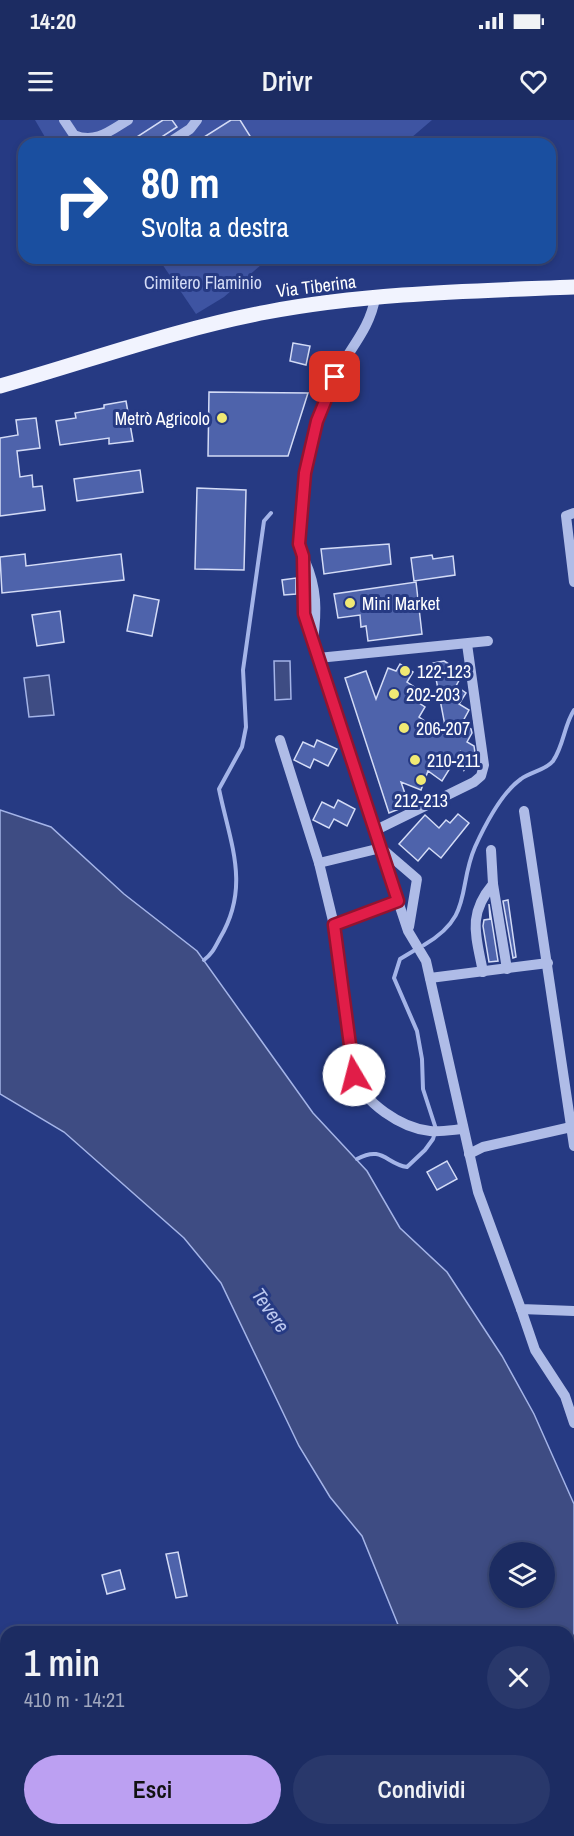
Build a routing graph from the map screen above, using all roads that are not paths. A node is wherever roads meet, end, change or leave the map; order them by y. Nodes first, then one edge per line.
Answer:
1 (64, 120) edge
2 (128, 120) edge
3 (198, 120) edge
4 (75, 138) edge
5 (96, 138) edge
6 (176, 138) edge
7 (574, 287) edge
8 (375, 298) junction
9 (0, 386) edge
10 (574, 513) edge
11 (574, 582) edge
12 (488, 640) dead end
13 (467, 644) junction
14 (318, 658) junction
15 (280, 740) dead end
16 (524, 811) dead end
17 (374, 831) junction
18 (381, 848) junction
19 (491, 850) dead end
20 (319, 863) junction
21 (493, 884) junction
22 (398, 901) junction
23 (334, 925) junction
24 (408, 931) junction
25 (548, 963) junction
26 (507, 969) junction
27 (483, 972) junction
28 (430, 978) junction
29 (571, 1127) junction
30 (463, 1129) junction
31 (574, 1146) edge
32 (469, 1154) junction
33 (521, 1309) junction
34 (574, 1311) edge
35 (574, 1423) edge

1 - 4 street
2 - 5 street
3 - 6 street
7 - 8 main road, Via Tiberina
8 - 9 main road, Via Tiberina
8 - 14 street
10 - 11 street
12 - 13 street
13 - 14 street
13 - 17 street
14 - 17 street
15 - 20 street
16 - 25 street
17 - 18 street
18 - 20 street
18 - 22 street
18 - 24 street
19 - 21 street
20 - 23 street
21 - 26 street
21 - 27 street
22 - 23 street
22 - 24 street
23 - 30 street
24 - 28 street
25 - 26 street
25 - 29 street
26 - 27 street
27 - 28 street
28 - 30 street
29 - 31 street
29 - 32 street
30 - 32 street
32 - 33 street
33 - 34 street
33 - 35 street

